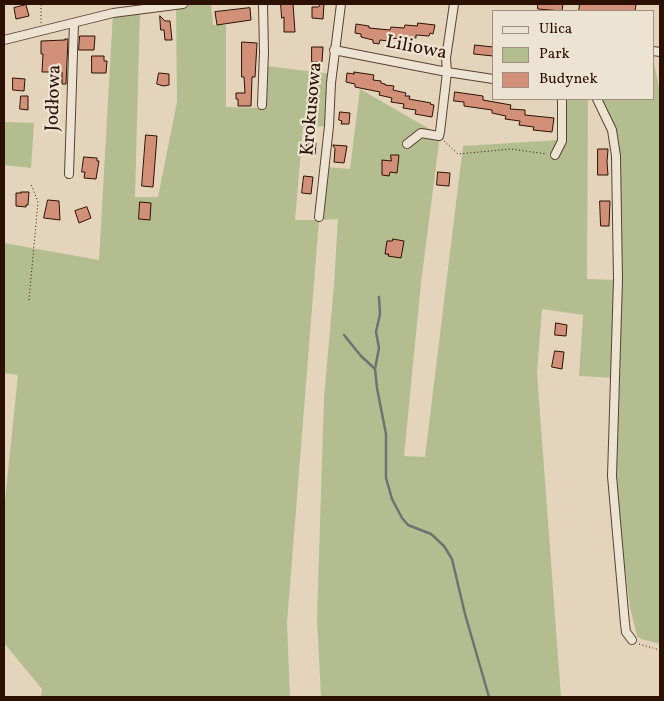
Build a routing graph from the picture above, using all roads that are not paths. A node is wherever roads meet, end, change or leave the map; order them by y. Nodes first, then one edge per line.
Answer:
1 (183, 4) edge
2 (263, 4) edge
3 (341, 4) edge
4 (454, 4) edge
5 (74, 23) junction
6 (4, 40) edge
7 (334, 50) junction
8 (447, 72) junction
9 (492, 78) edge
10 (562, 100) edge
11 (597, 100) edge
12 (262, 105) dead end
13 (407, 144) dead end
14 (555, 155) road end
15 (69, 174) dead end
16 (319, 218) dead end
17 (632, 640) road end

1 - 5 street
2 - 12 street
3 - 7 street, Krokusowa
4 - 8 street
5 - 6 street
5 - 15 street, Jodłowa
7 - 8 street, Liliowa
7 - 16 street, Krokusowa
8 - 9 street, Liliowa
8 - 13 street
10 - 14 street
11 - 17 street

